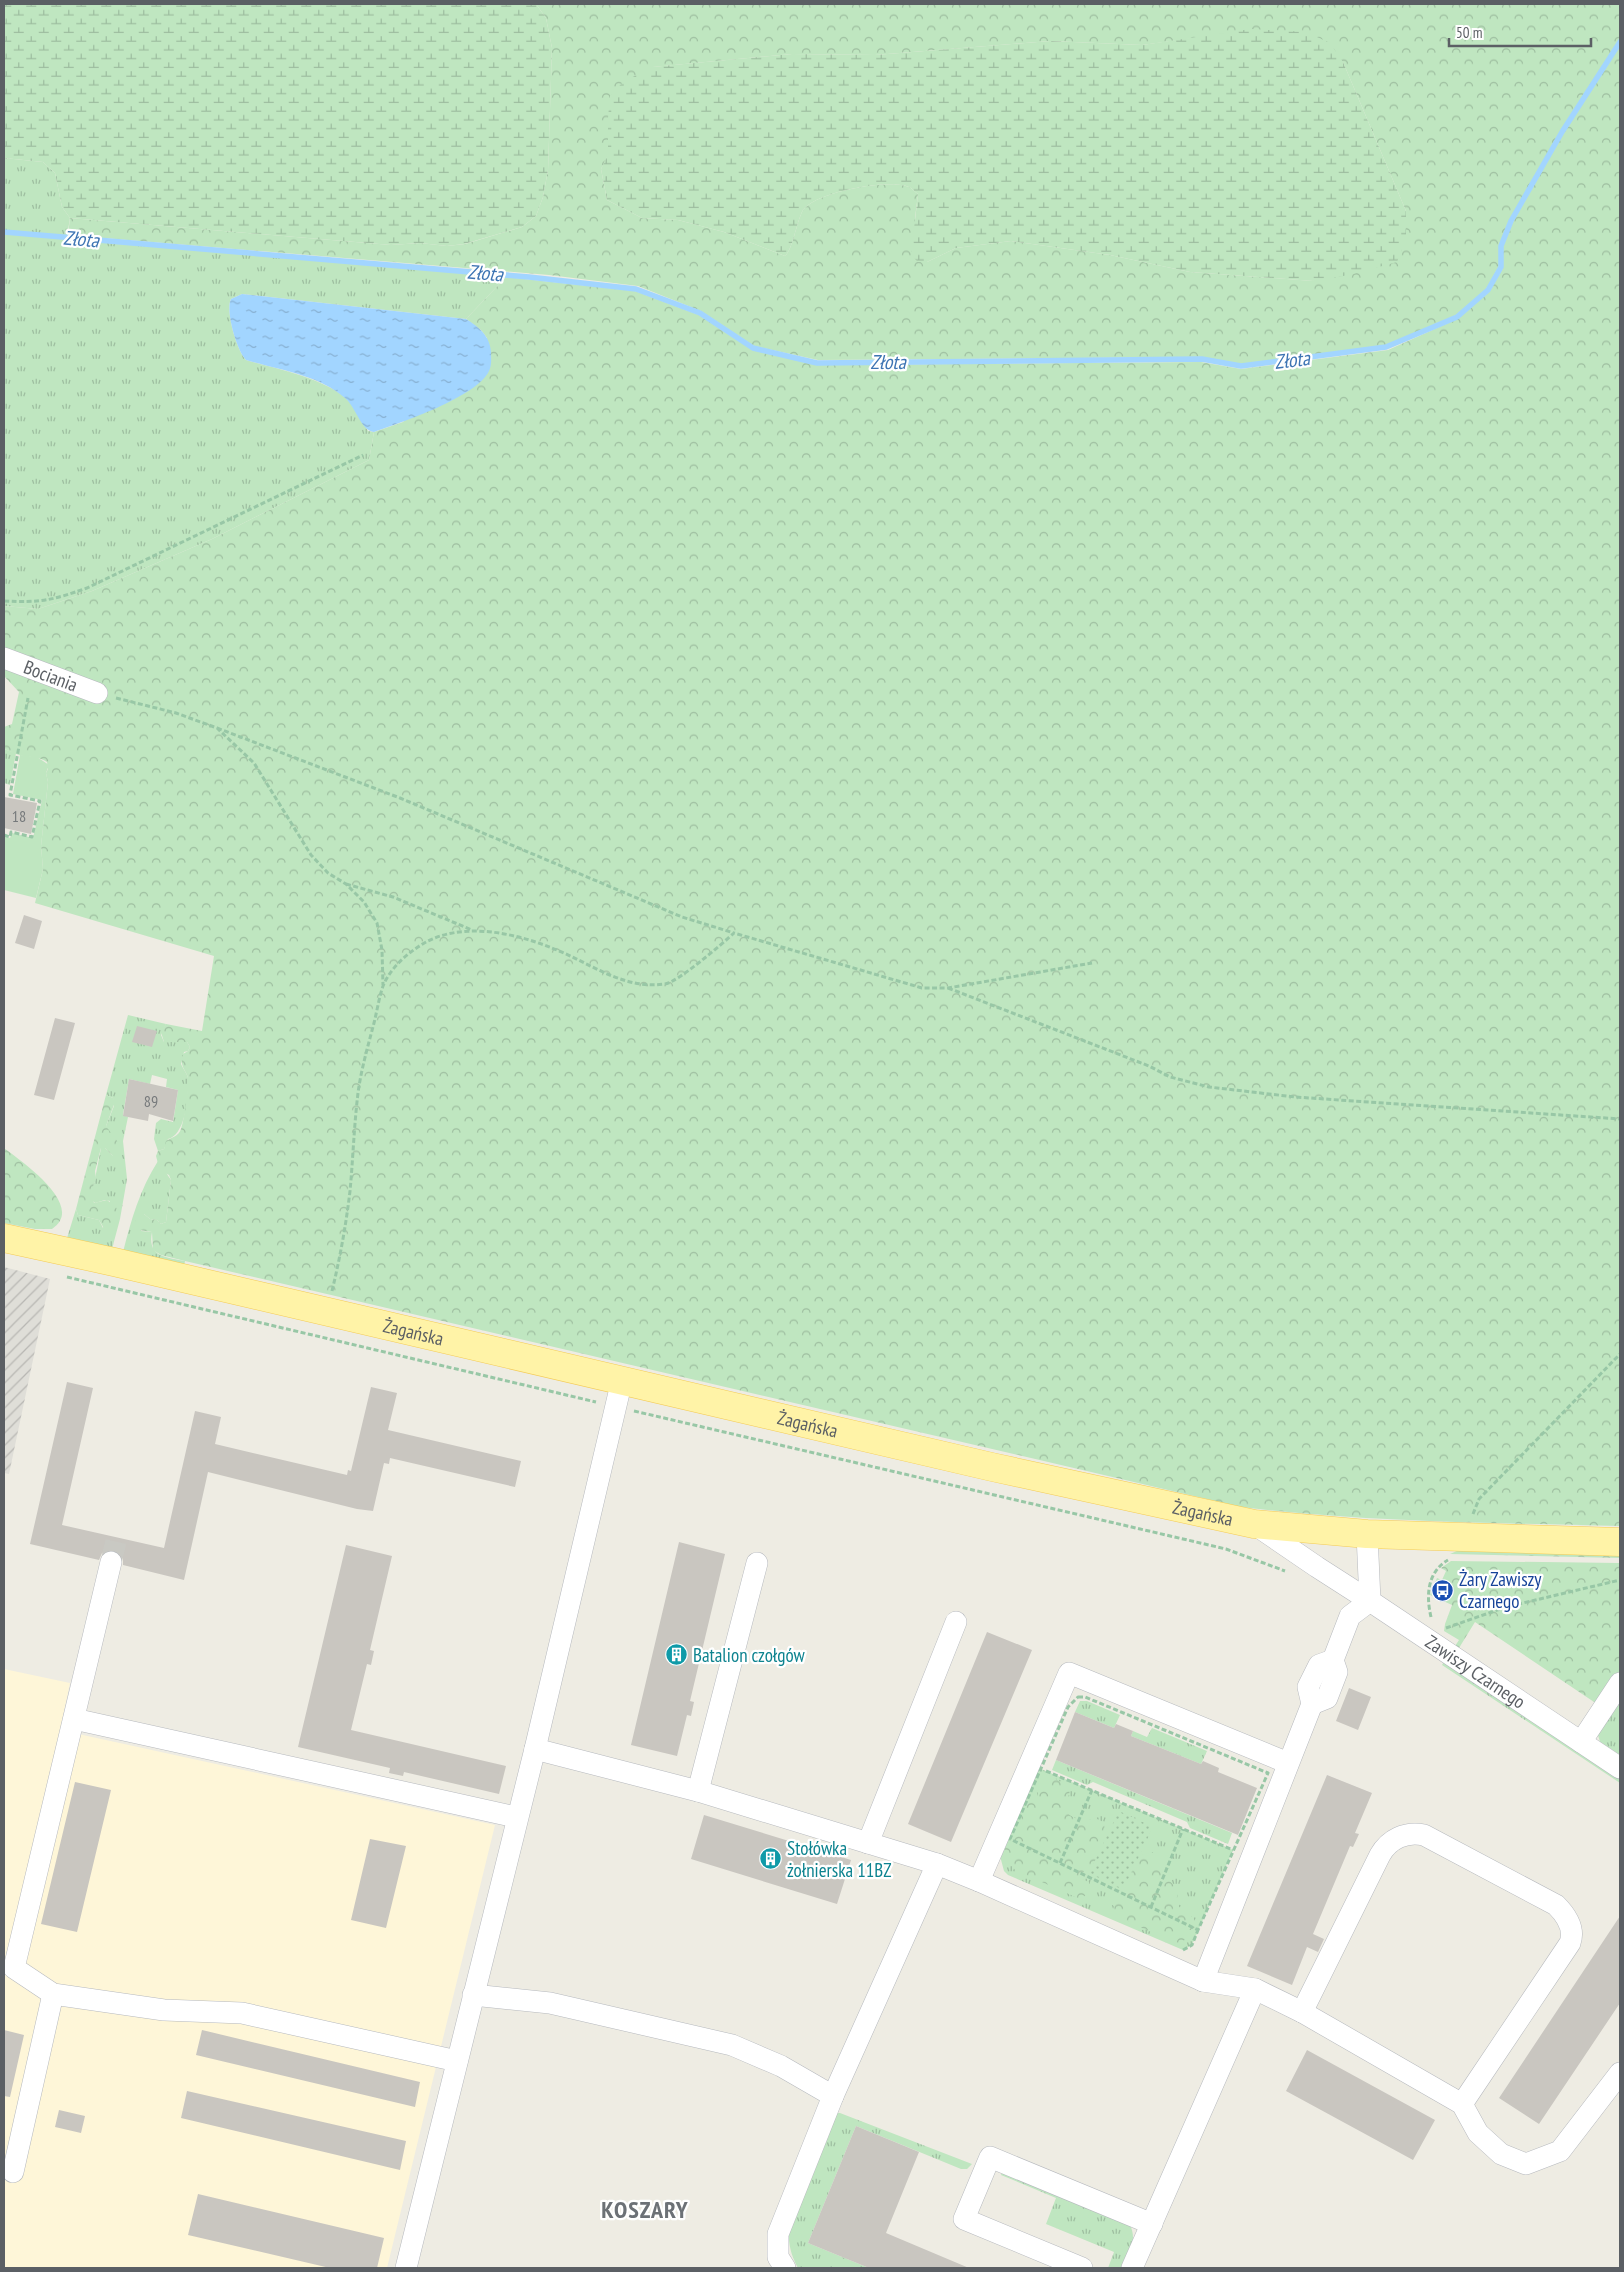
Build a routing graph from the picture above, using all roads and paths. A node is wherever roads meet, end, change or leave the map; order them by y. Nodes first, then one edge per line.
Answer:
1 (363, 455) dead end
2 (4, 601) edge
3 (4, 658) edge
4 (97, 693) joint
5 (28, 698) dead end
6 (217, 728) junction
7 (4, 835) edge
8 (346, 884) junction
9 (475, 932) junction
10 (734, 933) junction
11 (1092, 963) dead end
12 (383, 986) junction
13 (948, 988) junction
14 (1620, 1119) edge
15 (4, 1238) edge
16 (63, 1275) dead end
17 (328, 1312) junction
18 (1620, 1354) edge
19 (622, 1380) junction
20 (616, 1407) junction
21 (1254, 1524) junction
22 (1368, 1534) junction
23 (1620, 1542) edge
24 (1459, 1548) junction
25 (111, 1562) tunnel mouth
26 (757, 1563) dead end
27 (1316, 1568) junction
28 (1620, 1580) edge
29 (1370, 1601) junction
30 (956, 1622) dead end
31 (1434, 1624) dead end
32 (1438, 1630) dead end
33 (1620, 1683) edge
34 (74, 1719) junction
35 (1581, 1742) junction
36 (534, 1748) junction
37 (1288, 1763) junction
38 (1620, 1768) edge
39 (1041, 1769) junction
40 (1092, 1790) junction
41 (698, 1791) junction
42 (516, 1817) junction
43 (1183, 1829) junction
44 (868, 1843) junction
45 (1234, 1850) junction
46 (1060, 1863) junction
47 (937, 1864) junction
48 (979, 1881) junction
49 (1151, 1907) junction
50 (1202, 1981) junction
51 (1255, 1988) junction
52 (53, 1994) junction
53 (473, 1995) junction
54 (1302, 2012) junction
55 (457, 2061) junction
56 (1620, 2074) edge
57 (833, 2096) junction
58 (1462, 2104) junction
59 (14, 2172) dead end
60 (1152, 2224) junction
61 (406, 2268) edge
62 (785, 2268) edge
63 (1082, 2268) edge
64 (1132, 2268) edge

1 - 2 path
3 - 4 street, Bociania
4 - 6 path
5 - 7 path
6 - 8 path
6 - 10 path
8 - 9 path
8 - 12 path
9 - 10 path
9 - 12 path
10 - 13 path
11 - 13 path
12 - 17 path
13 - 14 path
15 - 17 main road, Żagańska
16 - 20 path
17 - 19 main road, Żagańska
18 - 24 path
19 - 20 street
19 - 21 main road, Żagańska
20 - 27 path
20 - 36 street
21 - 22 main road, Żagańska
21 - 27 street, Zawiszy Czarnego
22 - 24 main road, Żagańska
22 - 29 street
23 - 24 main road, Żagańska
24 - 31 path
25 - 34 street
26 - 41 street
27 - 29 street, Zawiszy Czarnego
28 - 32 path
29 - 35 street, Zawiszy Czarnego
29 - 37 street
30 - 44 street
33 - 35 street
34 - 42 street
34 - 52 street
35 - 38 street, Zawiszy Czarnego
36 - 41 street
36 - 42 street
37 - 48 street
37 - 50 street
39 - 40 path
39 - 45 path
39 - 46 path
40 - 43 path
40 - 46 path
41 - 44 street
42 - 53 street
43 - 45 path
43 - 49 path
44 - 47 street
45 - 49 path
46 - 49 path
47 - 48 street
47 - 57 street
48 - 50 street
50 - 51 street
51 - 54 street
51 - 60 street
52 - 55 street
52 - 59 street
53 - 55 street
53 - 57 street
54 - 58 street
54 - 58 street
55 - 61 street
56 - 58 street
57 - 62 street
60 - 63 street
60 - 64 street

